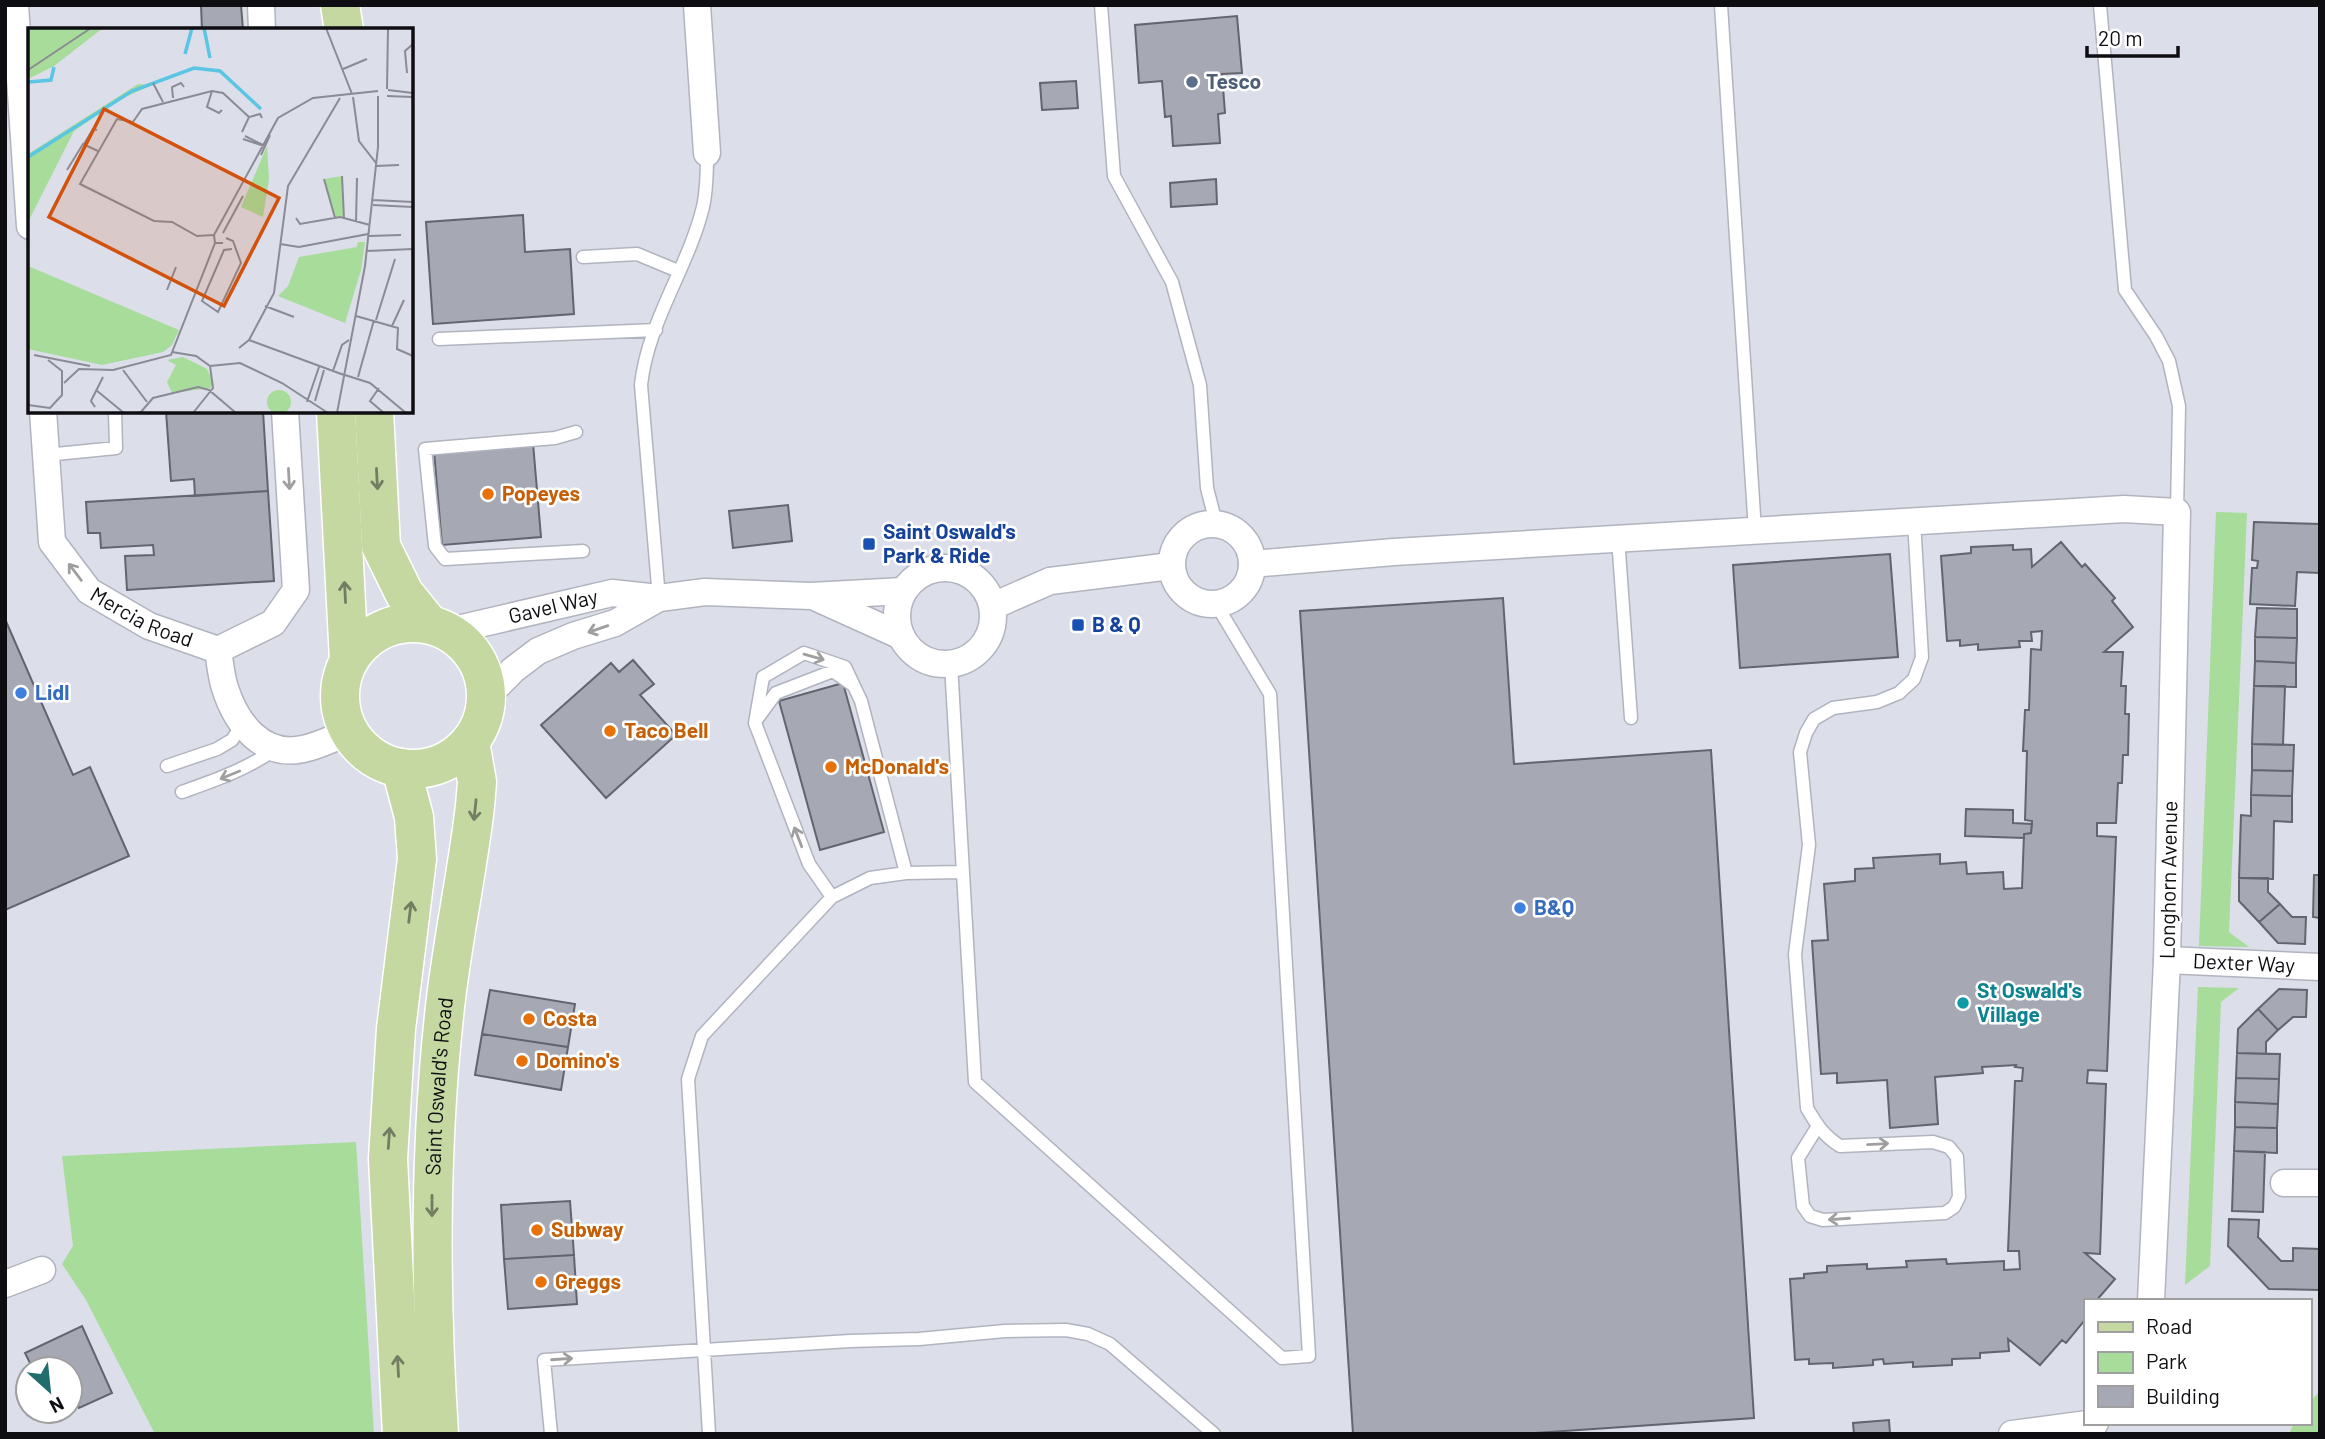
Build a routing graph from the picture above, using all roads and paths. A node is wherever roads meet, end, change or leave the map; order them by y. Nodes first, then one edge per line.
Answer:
1 (15, 5) edge
2 (261, 5) edge
3 (324, 5) edge
4 (340, 5) edge
5 (697, 5) edge
6 (1101, 5) edge
7 (1721, 5) edge
8 (2100, 5) edge
9 (262, 28) edge
10 (323, 28) edge
11 (344, 28) edge
12 (707, 153) joint
13 (28, 197) edge
14 (583, 257) dead end
15 (678, 271) junction
16 (656, 330) junction
17 (439, 339) dead end
18 (43, 413) edge
19 (116, 413) edge
20 (285, 413) edge
21 (336, 413) edge
22 (374, 413) edge
23 (576, 432) dead end
24 (46, 455) junction
25 (2177, 512) junction
26 (1914, 521) junction
27 (1216, 523) junction
28 (1755, 531) junction
29 (1618, 538) junction
30 (583, 551) dead end
31 (1252, 564) junction
32 (1171, 566) junction
33 (903, 591) junction
34 (811, 596) junction
35 (659, 598) junction
36 (1216, 604) junction
37 (993, 606) junction
38 (439, 628) junction
39 (901, 636) junction
40 (218, 650) junction
41 (349, 660) junction
42 (951, 664) junction
43 (854, 686) junction
44 (486, 696) junction
45 (1631, 718) dead end
46 (755, 723) junction
47 (243, 725) junction
48 (349, 732) junction
49 (470, 743) junction
50 (274, 750) junction
51 (167, 766) dead end
52 (401, 768) junction
53 (182, 792) dead end
54 (962, 872) junction
55 (906, 873) junction
56 (831, 897) junction
57 (2167, 960) junction
58 (2320, 967) edge
59 (1818, 1126) junction
60 (2320, 1183) edge
61 (2284, 1184) dead end
62 (42, 1270) dead end
63 (5, 1284) edge
64 (2151, 1299) edge
65 (704, 1350) junction
66 (2084, 1424) edge
67 (402, 1434) edge
68 (439, 1434) edge
69 (551, 1434) edge
70 (709, 1434) edge
71 (1214, 1434) edge
72 (2012, 1434) edge

1 - 13 street
2 - 9 street
3 - 10 main road
4 - 11 main road
5 - 12 street
6 - 27 lane
7 - 28 lane
8 - 25 lane
12 - 15 lane
14 - 15 lane
15 - 16 lane
16 - 17 lane
16 - 35 lane
18 - 24 street, Mercia Road
19 - 24 lane
20 -> 40 street, Mercia Road
41 -> 21 main road
22 -> 38 main road
23 - 30 lane
40 -> 24 street, Mercia Road
25 - 26 street
25 - 57 street, Longhorn Avenue
26 - 28 street
26 - 59 lane
27 - 31 street
27 - 32 street
28 - 29 street
29 - 31 street
29 - 45 lane
31 - 36 street
32 - 36 street
32 - 37 street
33 - 34 street
33 - 37 street
33 - 39 street
34 - 35 street
34 - 39 street
35 - 38 street, Gavel Way
35 -> 44 street
36 - 54 lane
37 - 42 street
38 - 41 main road
38 - 44 main road
39 - 42 street
40 - 47 street, Mercia Road
41 - 48 main road
42 - 54 lane
43 - 46 lane
46 -> 43 lane
43 - 55 lane
44 - 49 main road
56 -> 46 lane
47 - 50 street, Mercia Road
47 - 51 lane
48 - 50 street
48 - 52 main road
49 - 52 main road
49 -> 68 main road, Saint Oswald's Road
50 -> 53 lane
67 -> 52 main road
54 - 55 lane
55 - 56 lane
56 - 65 lane
57 - 58 street, Dexter Way
57 - 64 street, Longhorn Avenue
59 -> 59 lane
60 - 61 street
62 - 63 street
69 -> 65 lane
65 - 70 lane
65 - 71 lane
66 - 72 street

